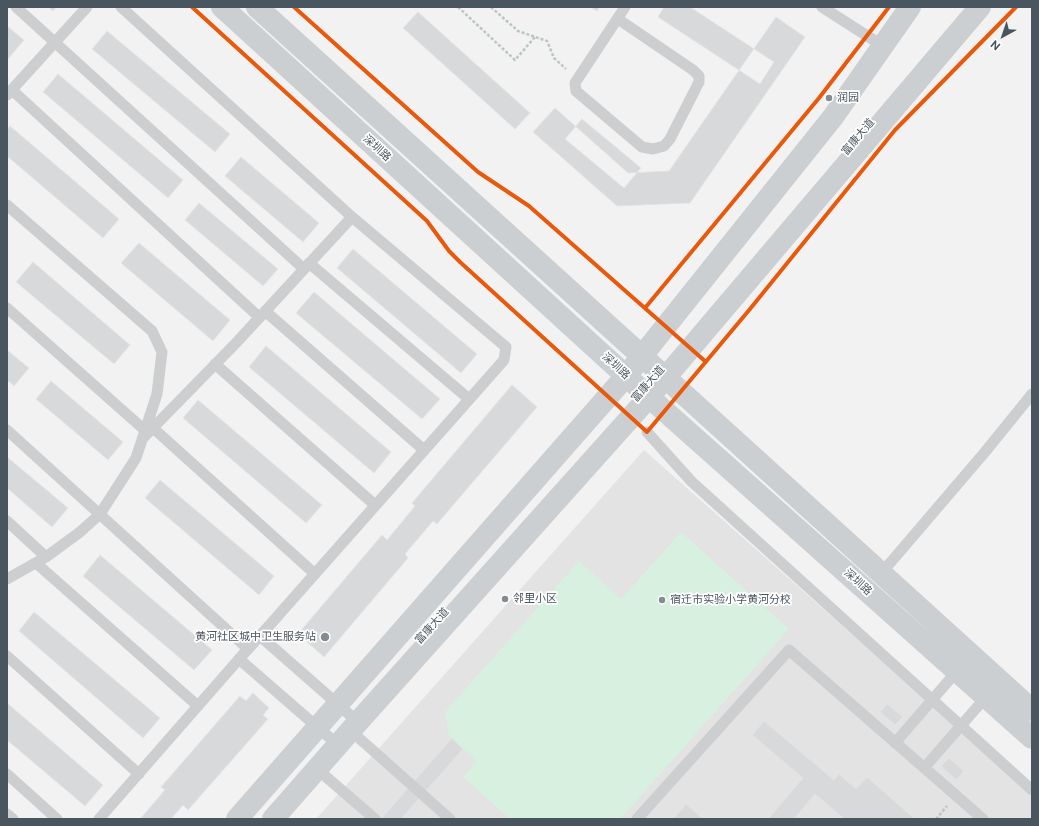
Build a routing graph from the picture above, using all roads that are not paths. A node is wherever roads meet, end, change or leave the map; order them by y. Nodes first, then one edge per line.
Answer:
1 (16, 7) edge
2 (87, 7) edge
3 (121, 7) edge
4 (223, 7) edge
5 (257, 7) edge
6 (625, 7) edge
7 (822, 7) edge
8 (910, 7) edge
9 (980, 7) edge
10 (618, 19) junction
11 (56, 41) junction
12 (883, 46) junction
13 (9, 93) edge
14 (7, 205) edge
15 (352, 217) junction
16 (306, 266) junction
17 (7, 308) edge
18 (262, 314) junction
19 (642, 356) junction
20 (215, 364) junction
21 (626, 376) junction
22 (666, 377) junction
23 (1032, 394) edge
24 (649, 397) junction
25 (469, 399) junction
26 (7, 430) edge
27 (647, 432) dead end
28 (147, 433) junction
29 (424, 450) junction
30 (375, 505) junction
31 (100, 514) junction
32 (7, 521) edge
33 (46, 557) junction
34 (36, 563) junction
35 (881, 573) junction
36 (315, 574) junction
37 (7, 579) edge
38 (867, 590) junction
39 (260, 636) junction
40 (248, 649) junction
41 (7, 656) edge
42 (239, 659) junction
43 (957, 671) junction
44 (986, 696) junction
45 (932, 699) junction
46 (339, 705) junction
47 (198, 706) junction
48 (1032, 710) edge
49 (961, 725) junction
50 (318, 728) junction
51 (349, 733) junction
52 (1032, 738) edge
53 (895, 743) junction
54 (924, 768) junction
55 (317, 769) junction
56 (7, 774) edge
57 (139, 774) junction
58 (1032, 790) edge
59 (7, 814) edge
60 (13, 819) edge
61 (57, 819) edge
62 (99, 819) edge
63 (238, 819) edge
64 (273, 819) edge
65 (375, 819) edge
66 (450, 819) edge
67 (637, 819) edge
68 (982, 819) edge

1 - 11 lane
2 - 11 lane
3 - 15 lane
4 - 21 street, 深圳路
5 - 19 street, 深圳路
6 - 10 lane
7 - 12 lane
8 - 12 street, 富康大道
9 - 22 street, 富康大道
10 - 10 lane
11 - 13 lane
11 - 16 lane
12 - 19 street, 富康大道
13 - 18 lane
14 - 28 lane
15 - 16 lane
15 - 25 lane
16 - 18 lane
16 - 25 lane
17 - 28 lane
18 - 20 lane
18 - 29 lane
19 - 21 street, 富康大道
19 - 22 street, 深圳路
20 - 28 lane
20 - 30 lane
21 - 24 street, 深圳路
21 - 46 street, 富康大道
22 - 24 street, 富康大道
22 - 35 street, 深圳路
23 - 35 lane
24 - 38 street, 深圳路
24 - 51 street, 富康大道
25 - 29 lane
26 - 31 lane
27 - 45 lane
28 - 31 lane
28 - 36 lane
29 - 30 lane
30 - 36 lane
31 - 33 lane
31 - 40 lane
32 - 33 lane
33 - 34 lane
34 - 37 lane
34 - 47 lane
35 - 38 lane
35 - 48 street, 深圳路
36 - 39 lane
38 - 43 street, 深圳路
39 - 40 lane
39 - 46 lane
40 - 42 lane
41 - 57 lane
42 - 47 lane
42 - 50 lane
43 - 44 street, 深圳路
43 - 45 lane
44 - 49 lane
44 - 52 street, 深圳路
45 - 49 lane
45 - 53 lane
46 - 50 street, 富康大道
46 - 51 lane
47 - 57 lane
49 - 54 lane
49 - 58 lane
50 - 51 lane
50 - 63 street, 富康大道
51 - 55 street, 富康大道
51 - 66 lane
53 - 54 lane
53 - 67 lane
54 - 68 lane
55 - 64 street, 富康大道
55 - 65 lane
56 - 61 lane
57 - 62 lane
59 - 60 lane

